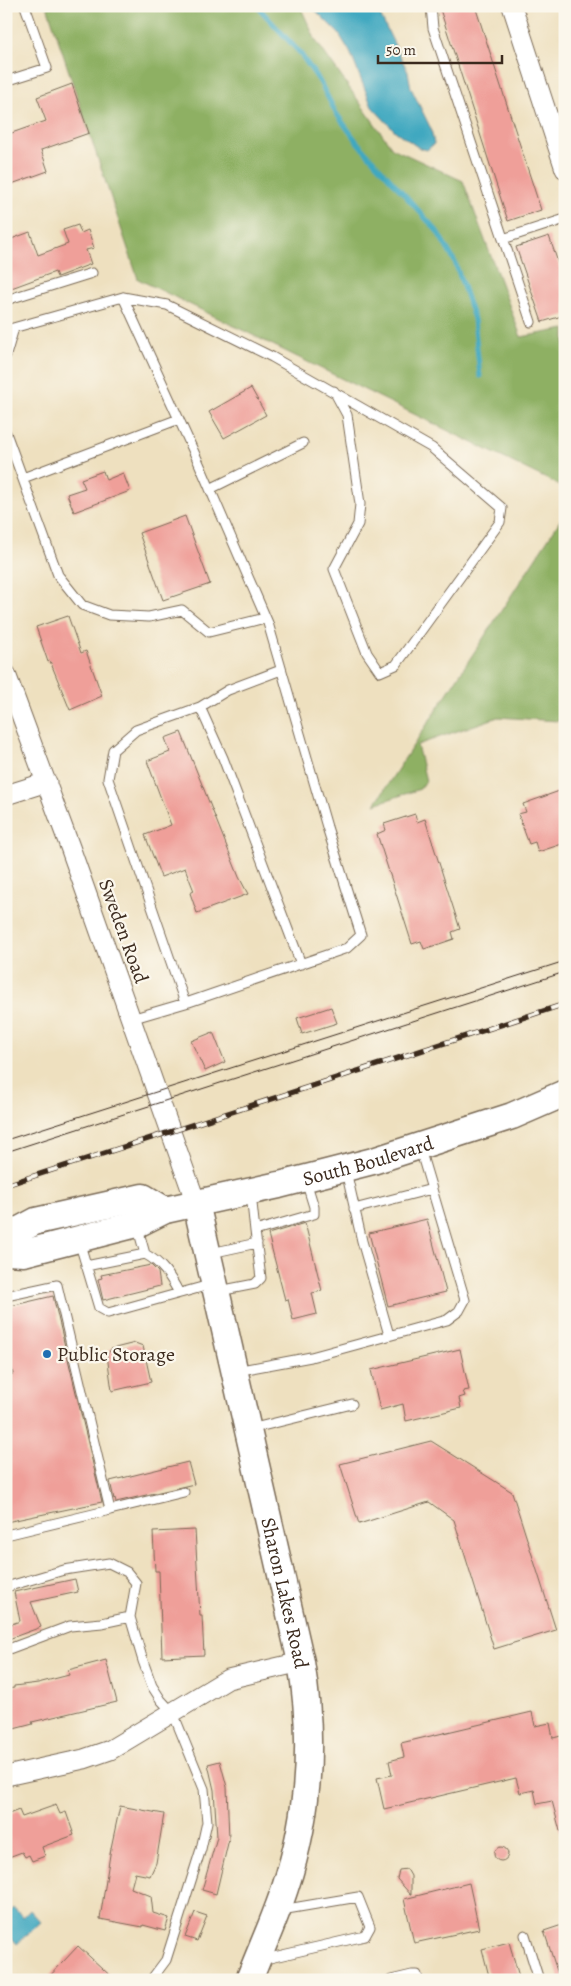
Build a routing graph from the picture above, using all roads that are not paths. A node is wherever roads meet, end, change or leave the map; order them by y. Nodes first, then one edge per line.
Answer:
1 (25, 6) edge
2 (431, 6) edge
3 (512, 6) edge
4 (6, 81) edge
5 (565, 169) edge
6 (565, 219) edge
7 (503, 239) junction
8 (92, 274) dead end
9 (123, 297) junction
10 (6, 300) edge
11 (531, 322) dead end
12 (10, 329) edge
13 (6, 355) edge
14 (334, 391) junction
15 (179, 419) junction
16 (6, 432) edge
17 (303, 444) dead end
18 (23, 478) junction
19 (210, 489) junction
20 (265, 618) junction
21 (281, 670) junction
22 (6, 674) edge
23 (200, 707) junction
24 (46, 782) junction
25 (6, 795) edge
26 (301, 964) junction
27 (185, 1003) junction
28 (131, 1019) junction
29 (565, 1093) edge
30 (419, 1147) junction
31 (346, 1168) junction
32 (306, 1178) junction
33 (432, 1189) junction
34 (251, 1191) junction
35 (196, 1203) junction
36 (165, 1210) junction
37 (354, 1210) junction
38 (137, 1224) junction
39 (256, 1231) junction
40 (6, 1237) edge
41 (78, 1240) junction
42 (257, 1243) junction
43 (6, 1252) edge
44 (145, 1254) junction
45 (207, 1254) junction
46 (86, 1266) junction
47 (214, 1288) junction
48 (179, 1294) junction
49 (6, 1296) edge
50 (389, 1335) junction
51 (233, 1372) junction
52 (352, 1404) dead end
53 (247, 1429) junction
54 (184, 1492) dead end
55 (110, 1510) junction
56 (6, 1535) edge
57 (6, 1586) edge
58 (130, 1616) junction
59 (6, 1650) edge
60 (301, 1662) junction
61 (173, 1713) junction
62 (6, 1776) edge
63 (276, 1911) junction
64 (525, 1935) dead end
65 (253, 1970) edge
66 (151, 1980) edge
67 (392, 1980) edge
68 (418, 1980) edge
69 (540, 1980) edge

1 - 4 lane
2 - 7 lane
3 - 5 street
6 - 7 lane
7 - 11 lane
8 - 10 lane
9 - 12 lane
9 - 14 lane
9 - 15 lane
12 - 13 lane
14 - 14 lane
15 - 18 lane
15 - 19 lane
16 - 18 lane
17 - 19 lane
18 - 20 lane
19 - 20 lane
20 - 21 lane
21 - 23 lane
21 - 26 lane
22 - 24 street, Sweden Road
23 - 26 lane
23 - 27 lane
24 - 25 street
24 - 28 street, Sweden Road
26 - 27 lane
27 - 28 lane
28 - 35 street, Sweden Road
29 - 30 street, South Boulevard
30 - 31 street, South Boulevard
30 - 33 lane
31 - 32 street, South Boulevard
31 - 37 lane
32 - 34 street, South Boulevard
32 - 39 lane
33 - 37 lane
33 - 50 lane
34 - 35 street, South Boulevard
34 - 39 lane
35 - 36 street, South Boulevard
35 - 45 street, Sharon Lakes Road
36 - 38 street, South Boulevard
36 - 40 street
37 - 50 lane
38 - 41 street, South Boulevard
38 - 44 lane
39 - 42 lane
41 - 43 street, South Boulevard
41 - 46 lane
42 - 45 lane
42 - 47 lane
44 - 46 lane
44 - 48 lane
45 - 47 street, Sharon Lakes Road
46 - 48 lane
47 - 48 lane
47 - 51 street, Sharon Lakes Road
49 - 55 lane
50 - 51 lane
51 - 53 street, Sharon Lakes Road
52 - 53 lane
53 - 60 street, Sharon Lakes Road
54 - 55 lane
55 - 56 lane
57 - 58 lane
58 - 59 lane
58 - 61 lane
60 - 61 street
60 - 63 street, Sharon Lakes Road
61 - 62 street
61 - 66 lane
63 - 65 street, Sharon Lakes Road
63 - 65 lane
64 - 69 lane
67 - 68 lane

